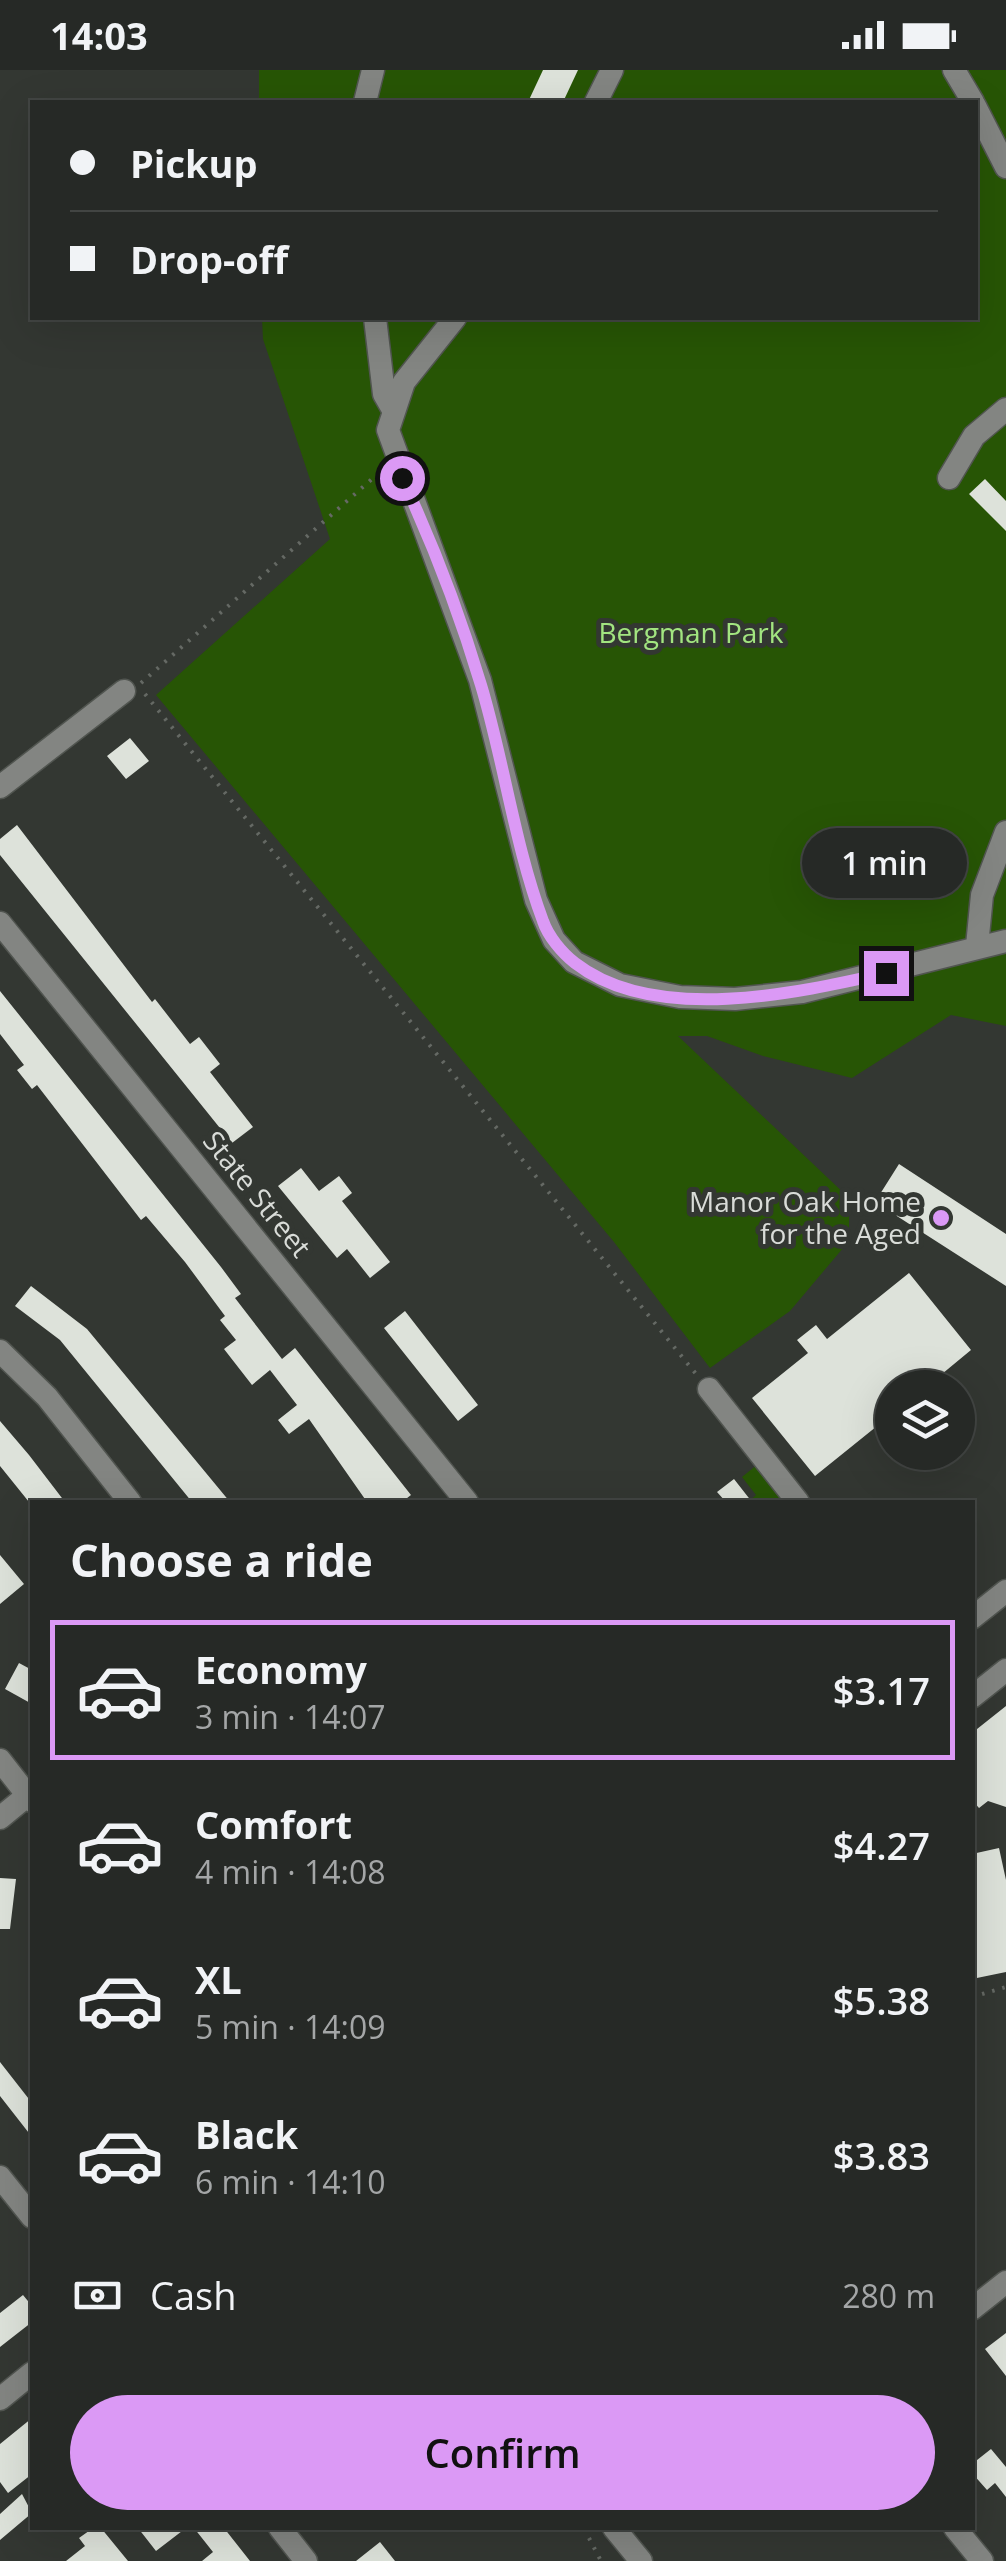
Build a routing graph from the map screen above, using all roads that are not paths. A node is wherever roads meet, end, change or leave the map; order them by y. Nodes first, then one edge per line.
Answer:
1 (373, 70) edge
2 (612, 70) edge
3 (954, 70) edge
4 (366, 100) edge
5 (597, 100) edge
6 (972, 100) edge
7 (978, 112) edge
8 (1006, 167) edge
9 (375, 320) edge
10 (453, 320) edge
11 (392, 408) junction
12 (1006, 409) edge
13 (949, 478) dead end
14 (129, 690) road end
15 (0, 786) edge
16 (1006, 832) edge
17 (0, 923) edge
18 (1006, 942) edge
19 (977, 946) junction
20 (0, 1351) edge
21 (709, 1389) road end
22 (128, 1500) edge
23 (464, 1500) edge
24 (796, 1500) edge
25 (1005, 1595) edge
26 (975, 1616) edge
27 (1006, 1670) edge
28 (975, 1695) edge
29 (0, 1760) edge
30 (30, 1798) edge
31 (0, 1818) edge
32 (0, 2177) edge
33 (30, 2214) edge
34 (1006, 2282) edge
35 (975, 2307) edge
36 (30, 2375) edge
37 (0, 2398) edge
38 (282, 2530) edge
39 (616, 2530) edge
40 (956, 2530) edge
41 (306, 2561) edge
42 (641, 2561) edge
43 (982, 2561) edge

1 - 4 street
2 - 5 street
3 - 6 street
7 - 8 street
9 - 11 street
10 - 11 street
11 - 19 street
12 - 13 street
14 - 15 street
16 - 19 street
17 - 23 street, State Street
18 - 19 street
20 - 22 street
21 - 24 street
25 - 26 street
27 - 28 street
29 - 30 street
30 - 31 street
32 - 33 street
34 - 35 street
36 - 37 street
38 - 41 street
39 - 42 street
40 - 43 street

